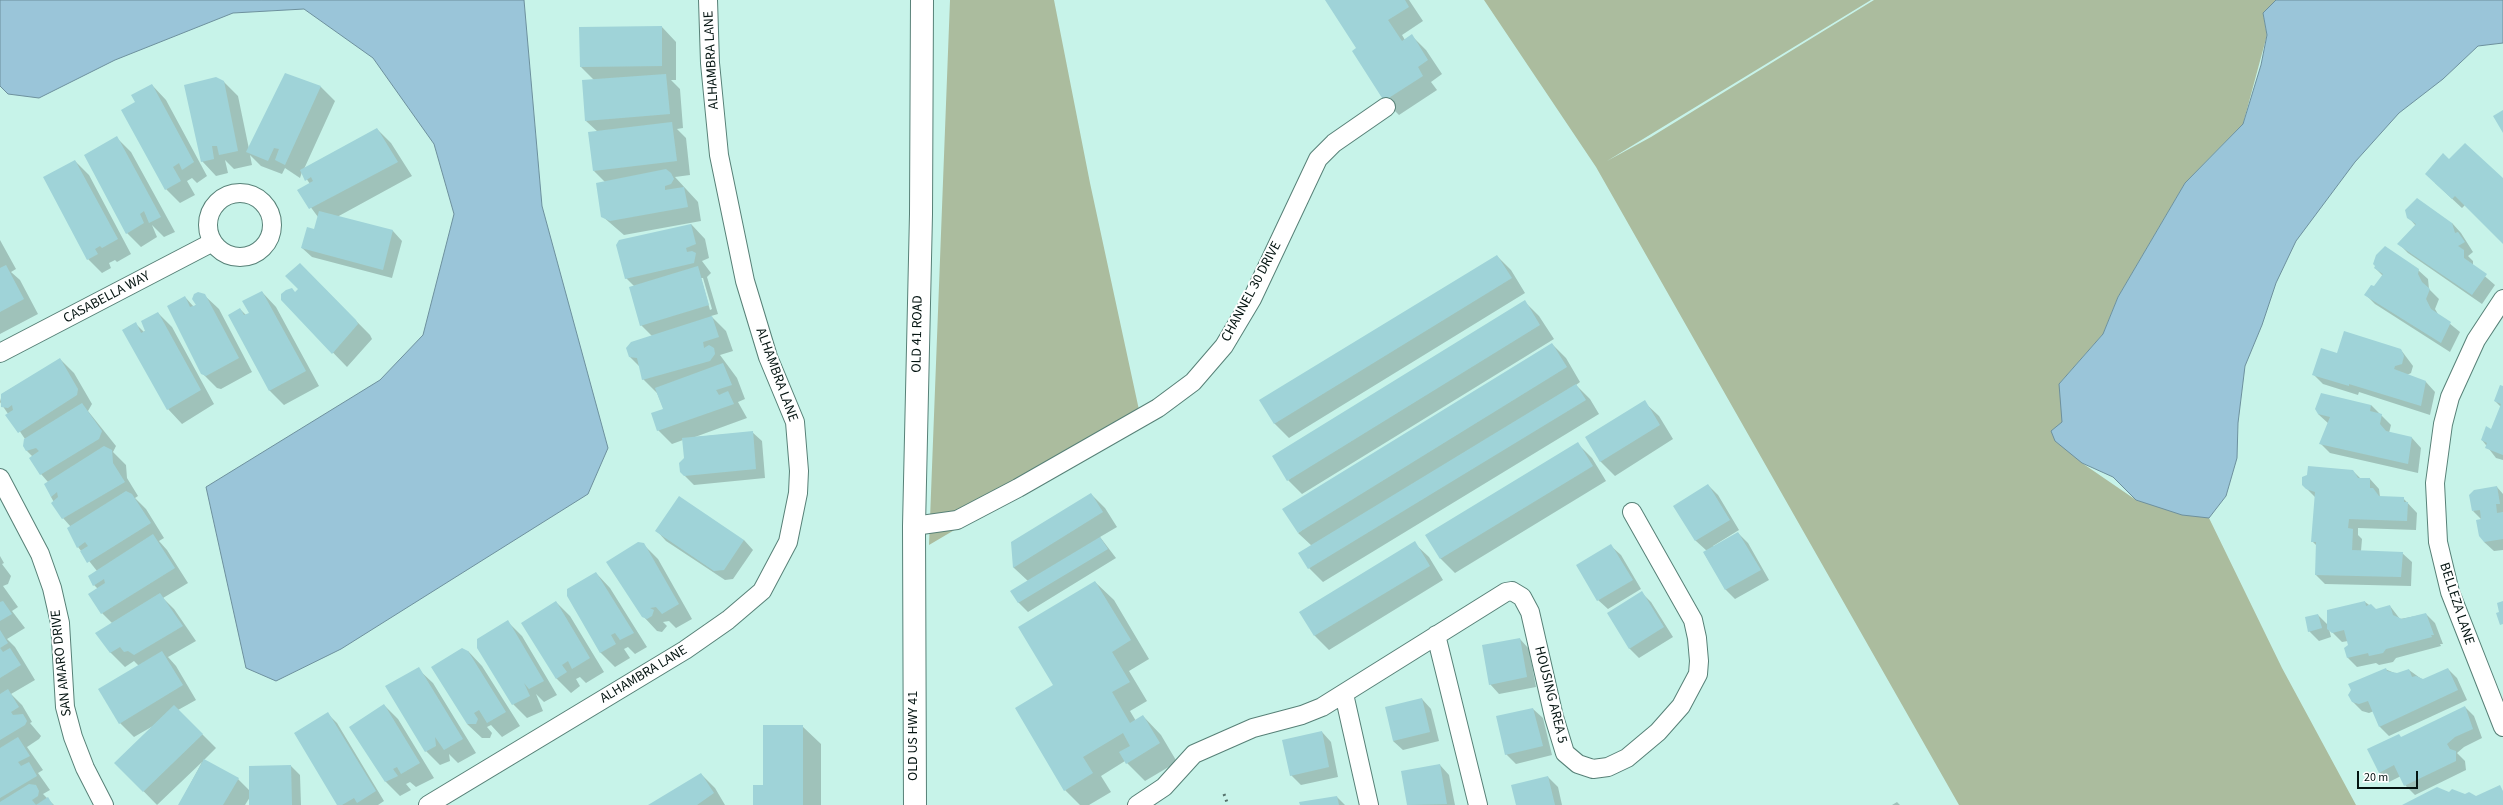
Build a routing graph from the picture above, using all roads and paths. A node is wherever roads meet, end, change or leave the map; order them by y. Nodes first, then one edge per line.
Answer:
1 (708, 0) edge
2 (922, 0) edge
3 (1386, 107) dead end
4 (214, 242) dead end
5 (2503, 299) edge
6 (0, 353) edge
7 (0, 478) edge
8 (1632, 512) dead end
9 (914, 526) junction
10 (1436, 635) junction
11 (914, 668) joint
12 (1344, 694) junction
13 (2503, 727) edge
14 (104, 805) edge
15 (428, 805) edge
16 (915, 805) edge
17 (1137, 805) edge
18 (1369, 805) edge
19 (1478, 805) edge

1 - 15 street, ALHAMBRA LANE
2 - 9 street, OLD 41 ROAD
3 - 9 street, CHANNEL 30 DRIVE
4 - 6 street, CASABELLA WAY
5 - 13 street, BELLEZA LANE
7 - 14 street, SAN AMARO DRIVE
8 - 10 street, HOUSING AREA 5
9 - 11 street, OLD 41 ROAD
10 - 12 street, HOUSING AREA 5
10 - 19 street
11 - 16 street, OLD US HWY 41
12 - 17 street, HOUSING AREA 5
12 - 18 street

